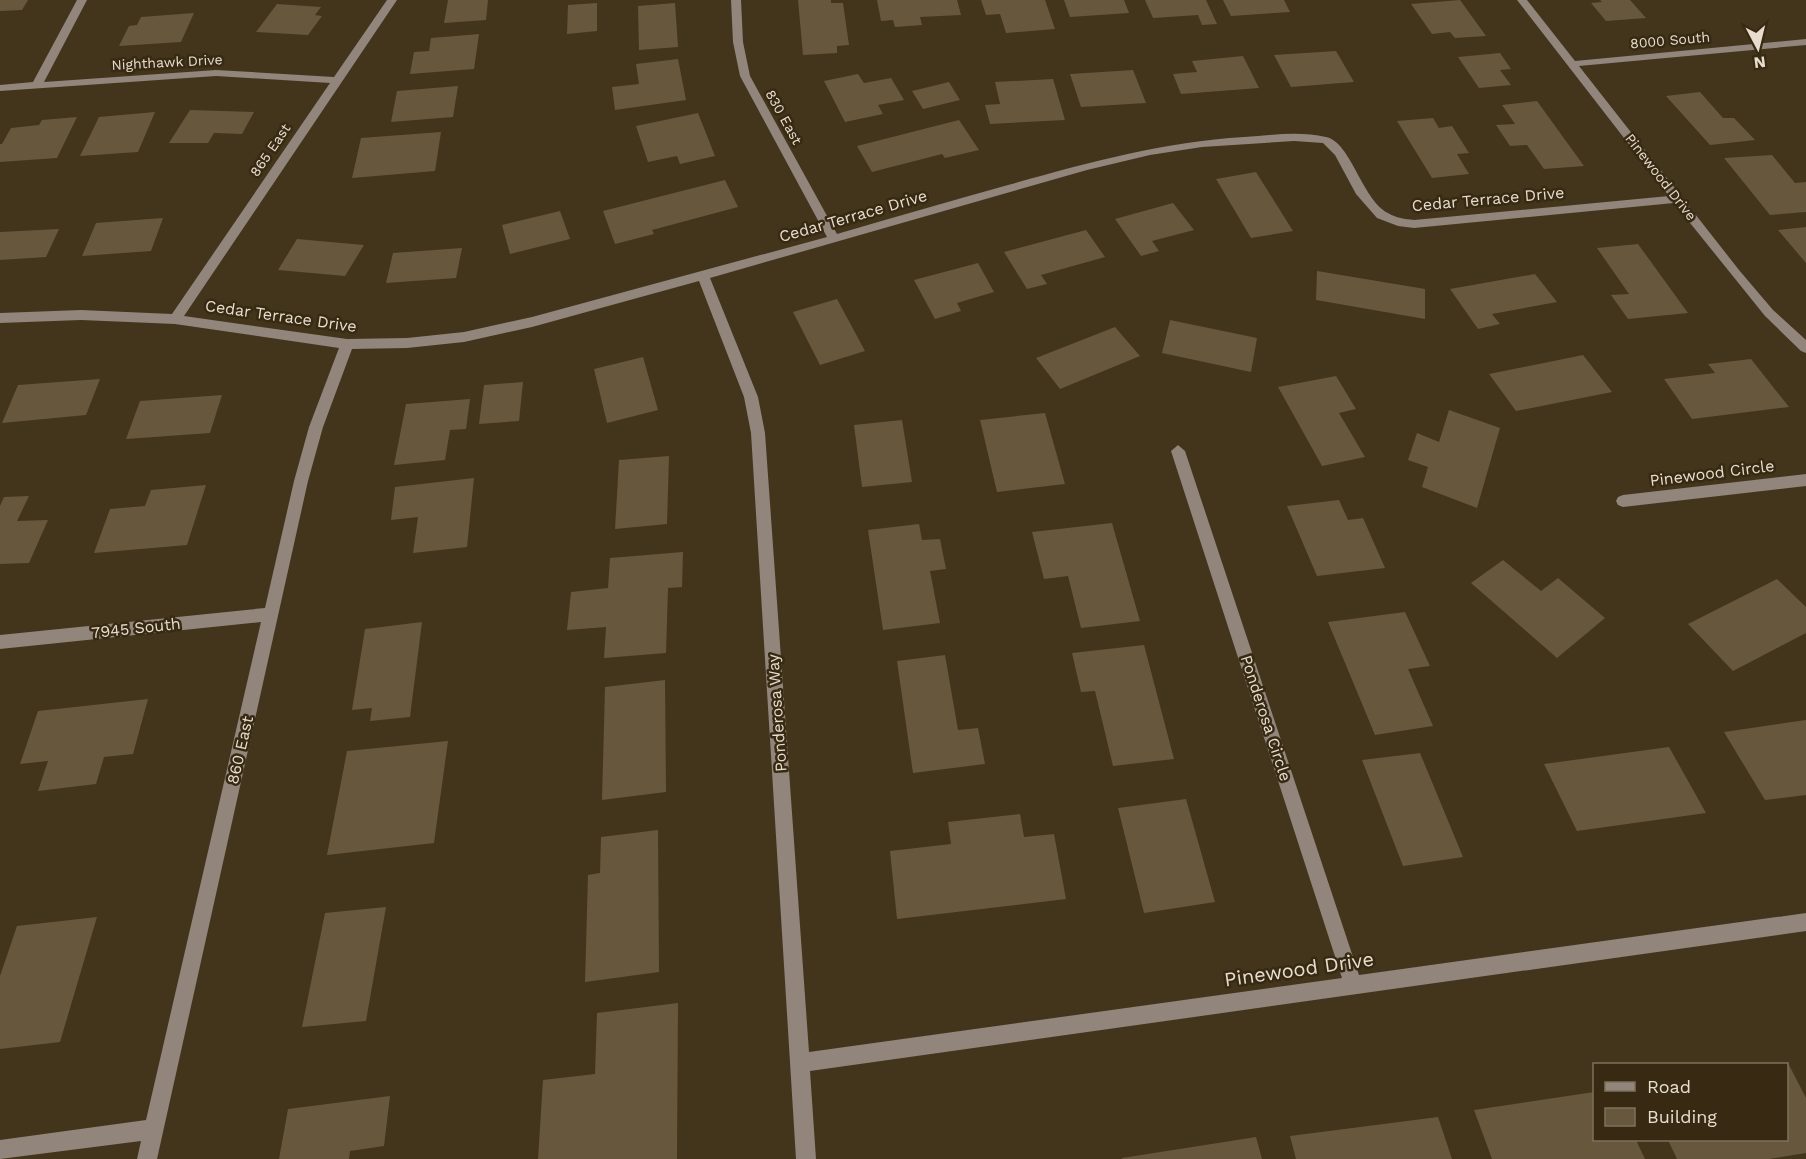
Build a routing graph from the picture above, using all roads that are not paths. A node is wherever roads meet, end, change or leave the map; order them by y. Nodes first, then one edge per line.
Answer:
1 (82, 0) edge
2 (392, 0) edge
3 (736, 0) edge
4 (1521, 0) edge
5 (1806, 42) edge
6 (1572, 64) junction
7 (336, 80) junction
8 (37, 85) junction
9 (0, 87) edge
10 (1678, 199) junction
11 (834, 239) junction
12 (703, 276) junction
13 (0, 318) edge
14 (175, 319) junction
15 (346, 344) junction
16 (1806, 348) edge
17 (1178, 451) dead end
18 (1806, 480) edge
19 (1623, 501) dead end
20 (272, 614) junction
21 (0, 642) edge
22 (1806, 922) edge
23 (1353, 984) junction
24 (799, 1063) junction
25 (154, 1129) junction
26 (0, 1150) edge
27 (147, 1159) edge
28 (806, 1159) edge

1 - 8 street
2 - 7 street, 865 East
3 - 11 street, 830 East
4 - 6 street, Pinewood Drive
5 - 6 street, 8000 South
6 - 10 street, Pinewood Drive
7 - 8 street, Nighthawk Drive
7 - 14 street, 865 East
8 - 9 street, Nighthawk Drive
10 - 11 street, Cedar Terrace Drive
10 - 16 street, Pinewood Drive
11 - 12 street, Cedar Terrace Drive
12 - 15 street, Cedar Terrace Drive
12 - 24 street, Ponderosa Way
13 - 14 street, Cedar Terrace Drive
14 - 15 street, Cedar Terrace Drive
15 - 20 street, 860 East
17 - 23 street, Ponderosa Circle
18 - 19 street, Pinewood Circle
20 - 21 street, 7945 South
20 - 25 street, 860 East
22 - 23 street, Pinewood Drive
23 - 24 street, Pinewood Drive
24 - 28 street, Ponderosa Way
25 - 26 street
25 - 27 street, 860 East

